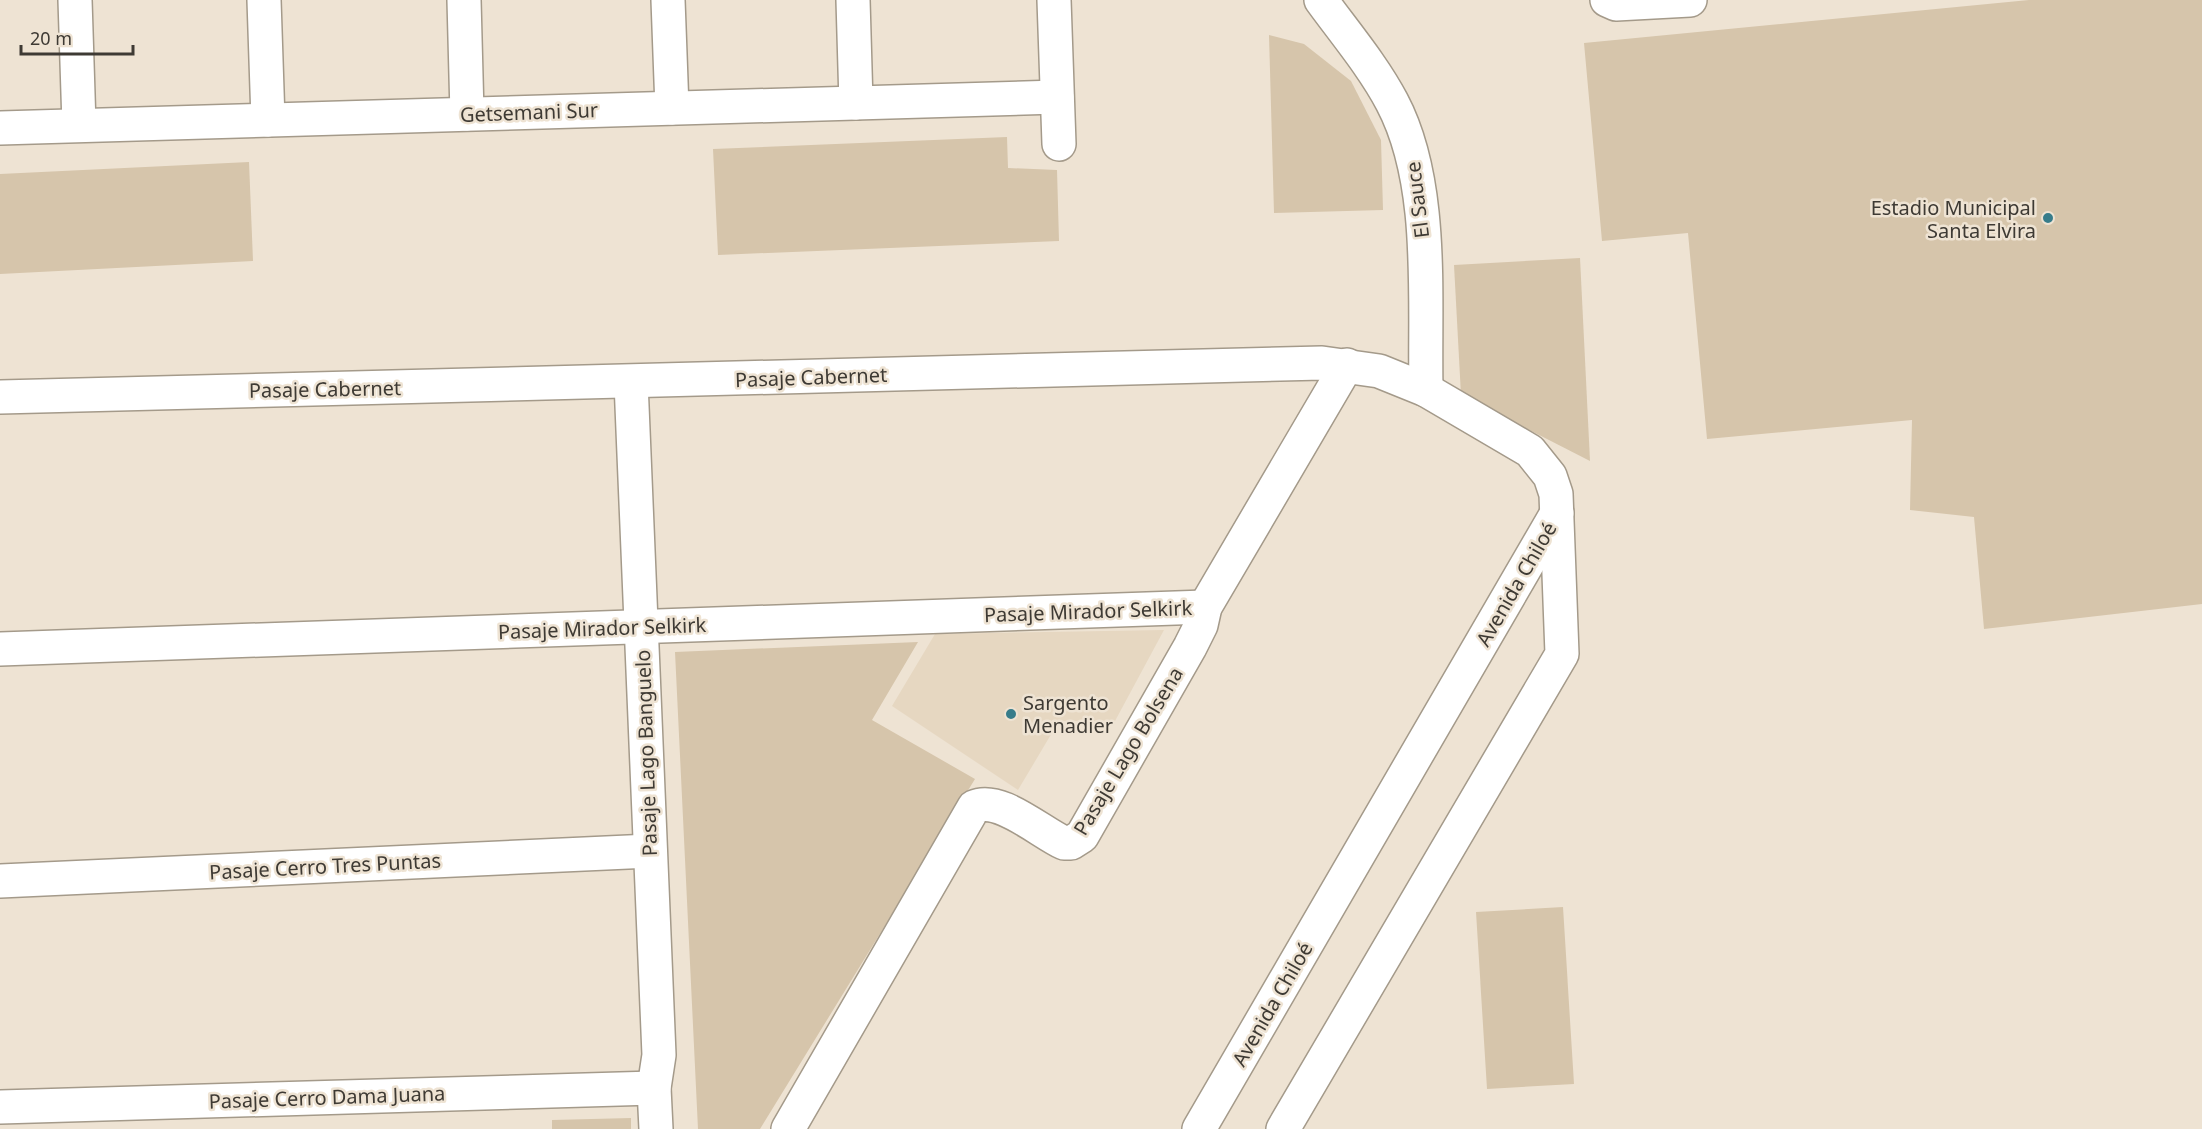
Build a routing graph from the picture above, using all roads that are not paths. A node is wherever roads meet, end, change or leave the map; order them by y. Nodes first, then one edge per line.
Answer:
1 (75, 0) edge
2 (264, 0) edge
3 (464, 0) edge
4 (668, 0) edge
5 (853, 0) edge
6 (1054, 0) edge
7 (1322, 0) edge
8 (1606, 0) edge
9 (1690, 0) edge
10 (1057, 97) junction
11 (856, 103) junction
12 (672, 108) junction
13 (467, 114) junction
14 (268, 120) junction
15 (79, 126) junction
16 (0, 128) edge
17 (1059, 144) dead end
18 (1347, 365) junction
19 (630, 382) junction
20 (1426, 390) junction
21 (0, 397) edge
22 (1557, 513) junction
23 (1205, 608) junction
24 (641, 627) junction
25 (0, 649) edge
26 (650, 851) junction
27 (0, 881) edge
28 (654, 1088) junction
29 (0, 1107) edge
30 (656, 1129) edge
31 (788, 1129) edge
32 (1199, 1129) edge
33 (1283, 1129) edge

1 - 15 street
2 - 14 street
3 - 13 street
4 - 12 street
5 - 11 street
6 - 10 street
7 - 20 street, El Sauce
8 - 9 street
10 - 11 street, Getsemani Sur
10 - 17 street
11 - 12 street, Getsemani Sur
12 - 13 street, Getsemani Sur
13 - 14 street, Getsemani Sur
14 - 15 street, Getsemani Sur
15 - 16 street, Getsemani Sur
18 - 19 street, Pasaje Cabernet
18 - 20 street, Pasaje Cabernet
18 - 23 street, Pasaje Lago Bolsena
19 - 21 street, Pasaje Cabernet
19 - 24 street, Pasaje Lago Banguelo
20 - 22 street, Pasaje Cabernet
22 - 32 street, Avenida Chiloé
22 - 33 street, Avenida Chiloé
23 - 24 street, Pasaje Mirador Selkirk
23 - 31 street, Pasaje Lago Bolsena
24 - 25 street, Pasaje Mirador Selkirk
24 - 26 street, Pasaje Lago Banguelo
26 - 27 street, Pasaje Cerro Tres Puntas
26 - 28 street, Pasaje Lago Banguelo
28 - 29 street, Pasaje Cerro Dama Juana
28 - 30 street

